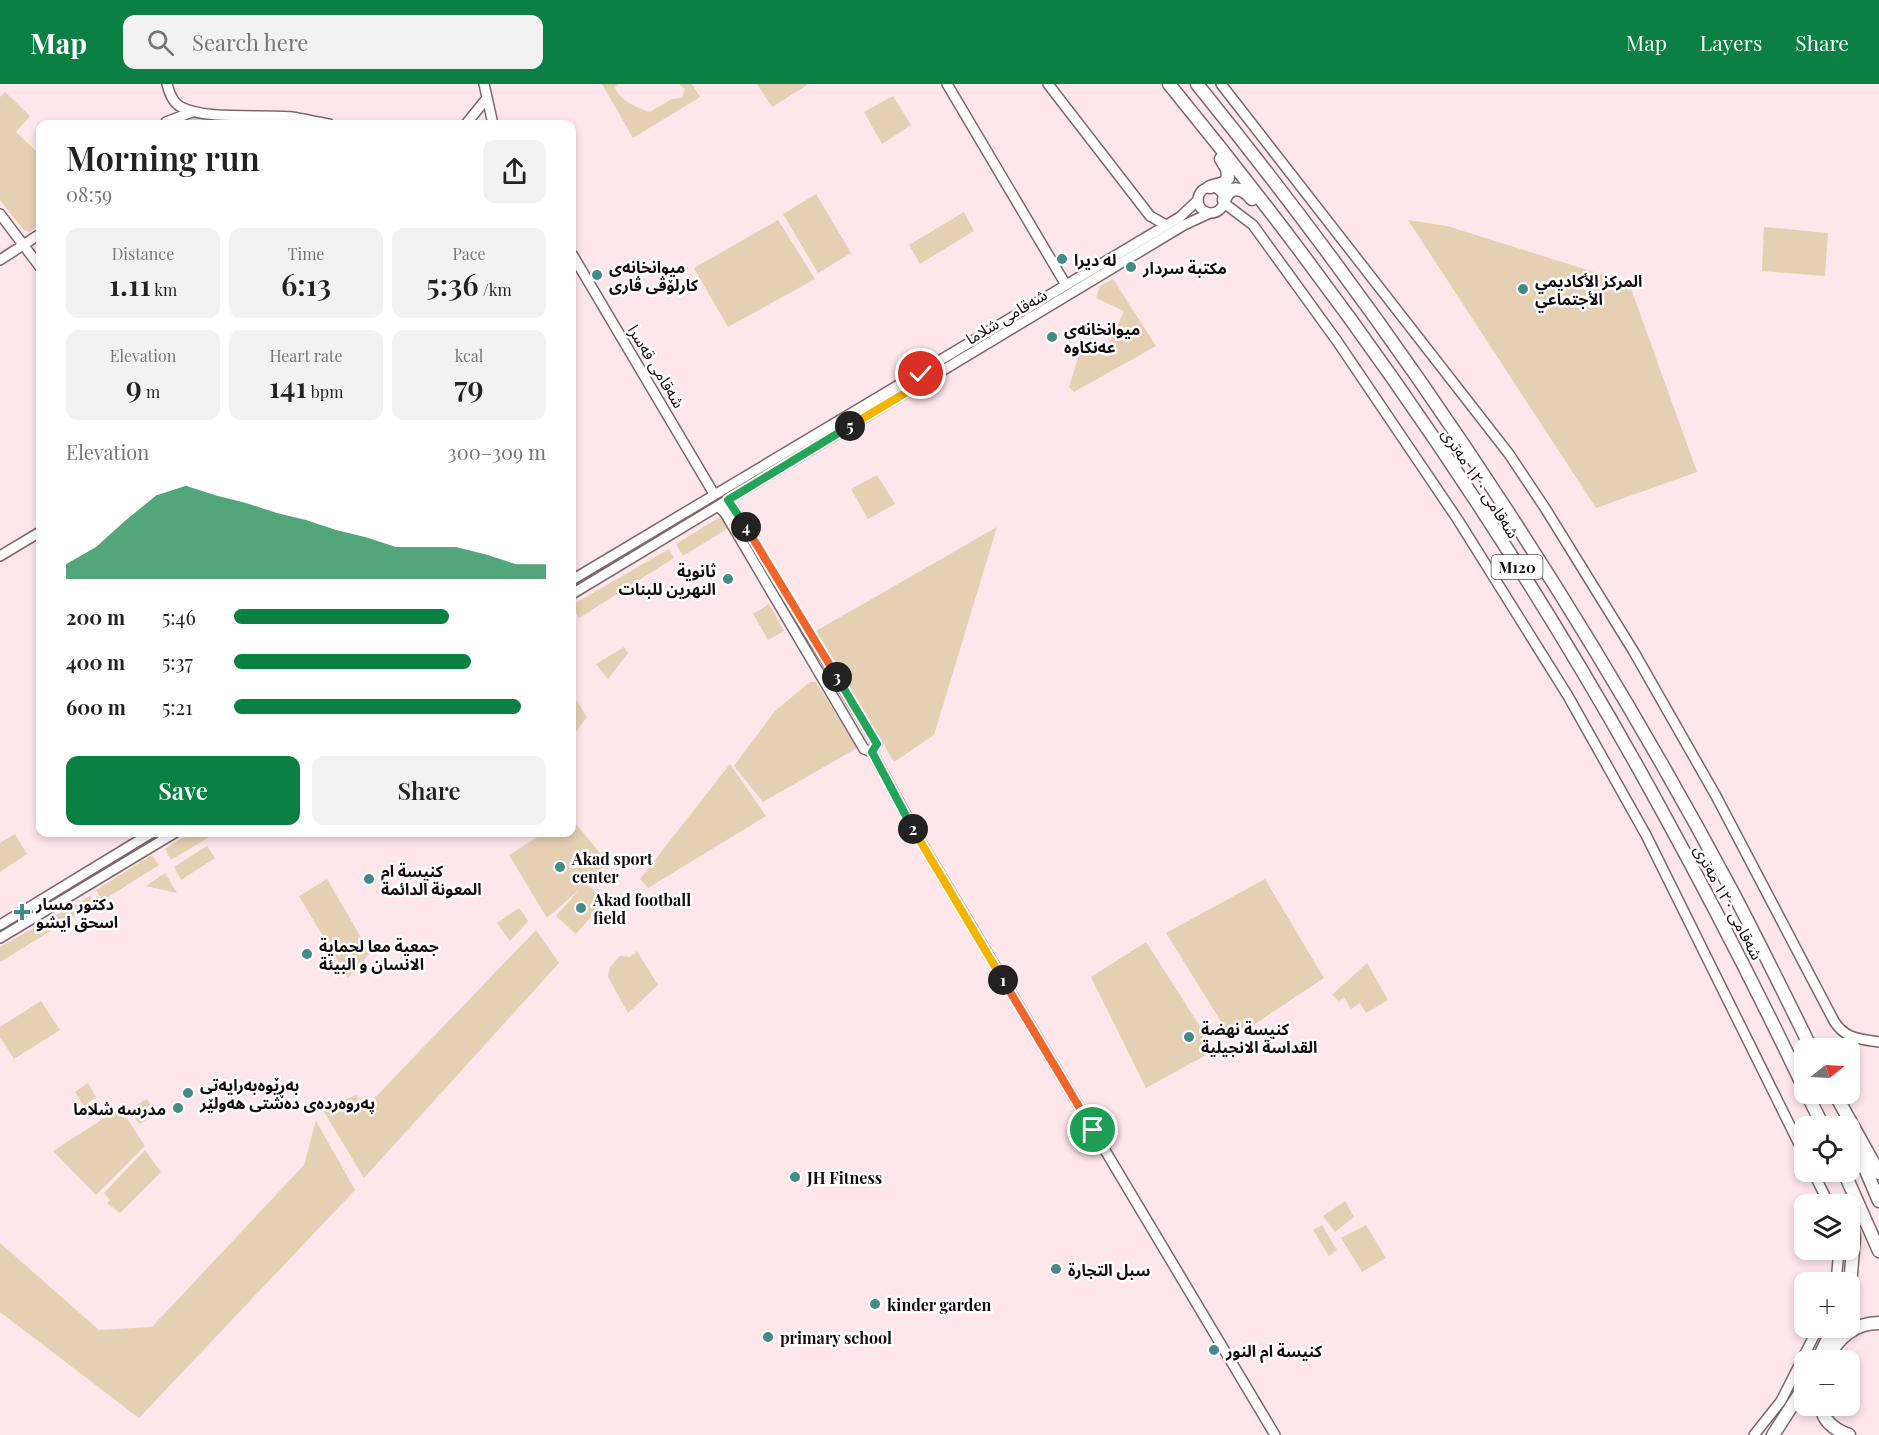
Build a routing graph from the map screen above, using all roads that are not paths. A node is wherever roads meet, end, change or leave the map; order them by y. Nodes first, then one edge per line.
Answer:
1 (167, 84) edge
2 (947, 84) edge
3 (1048, 84) edge
4 (1169, 84) edge
5 (1197, 84) edge
6 (1221, 84) edge
7 (486, 89) edge
8 (174, 101) junction
9 (195, 111) junction
10 (166, 120) edge
11 (171, 120) edge
12 (307, 120) edge
13 (468, 120) edge
14 (492, 120) edge
15 (1200, 122) junction
16 (1125, 184) junction
17 (1210, 187) junction
18 (1198, 200) junction
19 (1224, 201) junction
20 (1212, 213) junction
21 (0, 214) edge
22 (1277, 222) junction
23 (1166, 225) junction
24 (1149, 235) junction
25 (36, 237) edge
26 (25, 244) junction
27 (1268, 247) junction
28 (0, 260) edge
29 (36, 261) edge
30 (576, 261) edge
31 (1066, 285) junction
32 (935, 363) junction
33 (941, 372) junction
34 (916, 374) junction
35 (922, 383) junction
36 (714, 494) junction
37 (728, 500) junction
38 (718, 506) junction
39 (734, 508) junction
40 (725, 513) junction
41 (36, 534) edge
42 (0, 556) edge
43 (576, 578) edge
44 (576, 592) edge
45 (872, 752) junction
46 (145, 837) edge
47 (168, 837) edge
48 (10, 919) junction
49 (0, 925) edge
50 (16, 929) junction
51 (0, 938) edge
52 (1807, 1038) edge
53 (1879, 1042) edge
54 (1794, 1068) edge
55 (1840, 1104) edge
56 (1794, 1134) edge
57 (1860, 1156) edge
58 (1879, 1173) edge
59 (1848, 1182) edge
60 (1879, 1201) edge
61 (1879, 1251) edge
62 (1879, 1323) edge
63 (1813, 1338) edge
64 (1834, 1350) edge
65 (1794, 1402) edge
66 (1825, 1416) edge
67 (1275, 1435) edge
68 (1754, 1435) edge
69 (1773, 1435) edge
70 (1849, 1435) edge

1 - 8 street
2 - 31 street
3 - 16 street
4 - 15 highway, شەقامی ١٢٠ مەتری / M120
5 - 52 highway, شەقامی ١٢٠ مەتری / M120
6 - 53 street
7 - 13 street
7 - 14 street
8 - 9 street
8 - 10 street
9 - 11 street
9 - 12 street
15 - 17 highway
15 - 22 highway, شەقامی ١٢٠ مەتری / M120
16 - 23 street
16 - 24 street
17 - 18 street, شەقامی شلاما
17 - 19 street
18 - 20 street
18 - 23 street, شەقامی شلاما
19 - 20 street, شەقامی شلاما
19 - 22 highway
19 - 27 street
20 - 27 street
20 - 33 street, شەقامی شلاما
21 - 26 street
22 - 54 highway, شەقامی ١٢٠ مەتری / M120
23 - 24 street, شەقامی شلاما
24 - 31 street, شەقامی شلاما
25 - 26 street
26 - 28 street
26 - 29 street
27 - 56 street
30 - 36 street, شەقامی قەسرا
31 - 32 street, شەقامی شلاما
32 - 33 street
32 - 34 street, شەقامی شلاما
33 - 35 street, شەقامی شلاما
34 - 35 street
34 - 36 street, شەقامی شلاما
35 - 37 street, شەقامی شلاما
36 - 43 street, شەقامی شلاما
37 - 38 street, شەقامی شلاما
37 - 39 street
38 - 40 street
38 - 44 street, شەقامی شلاما
39 - 40 street
39 - 45 street
40 - 45 street
41 - 42 street
45 - 67 street
46 - 48 street
47 - 50 street
48 - 49 street
48 - 50 street
50 - 51 street
55 - 58 highway
57 - 60 highway
59 - 61 highway
62 - 64 highway
63 - 68 street
65 - 69 highway
66 - 70 highway

